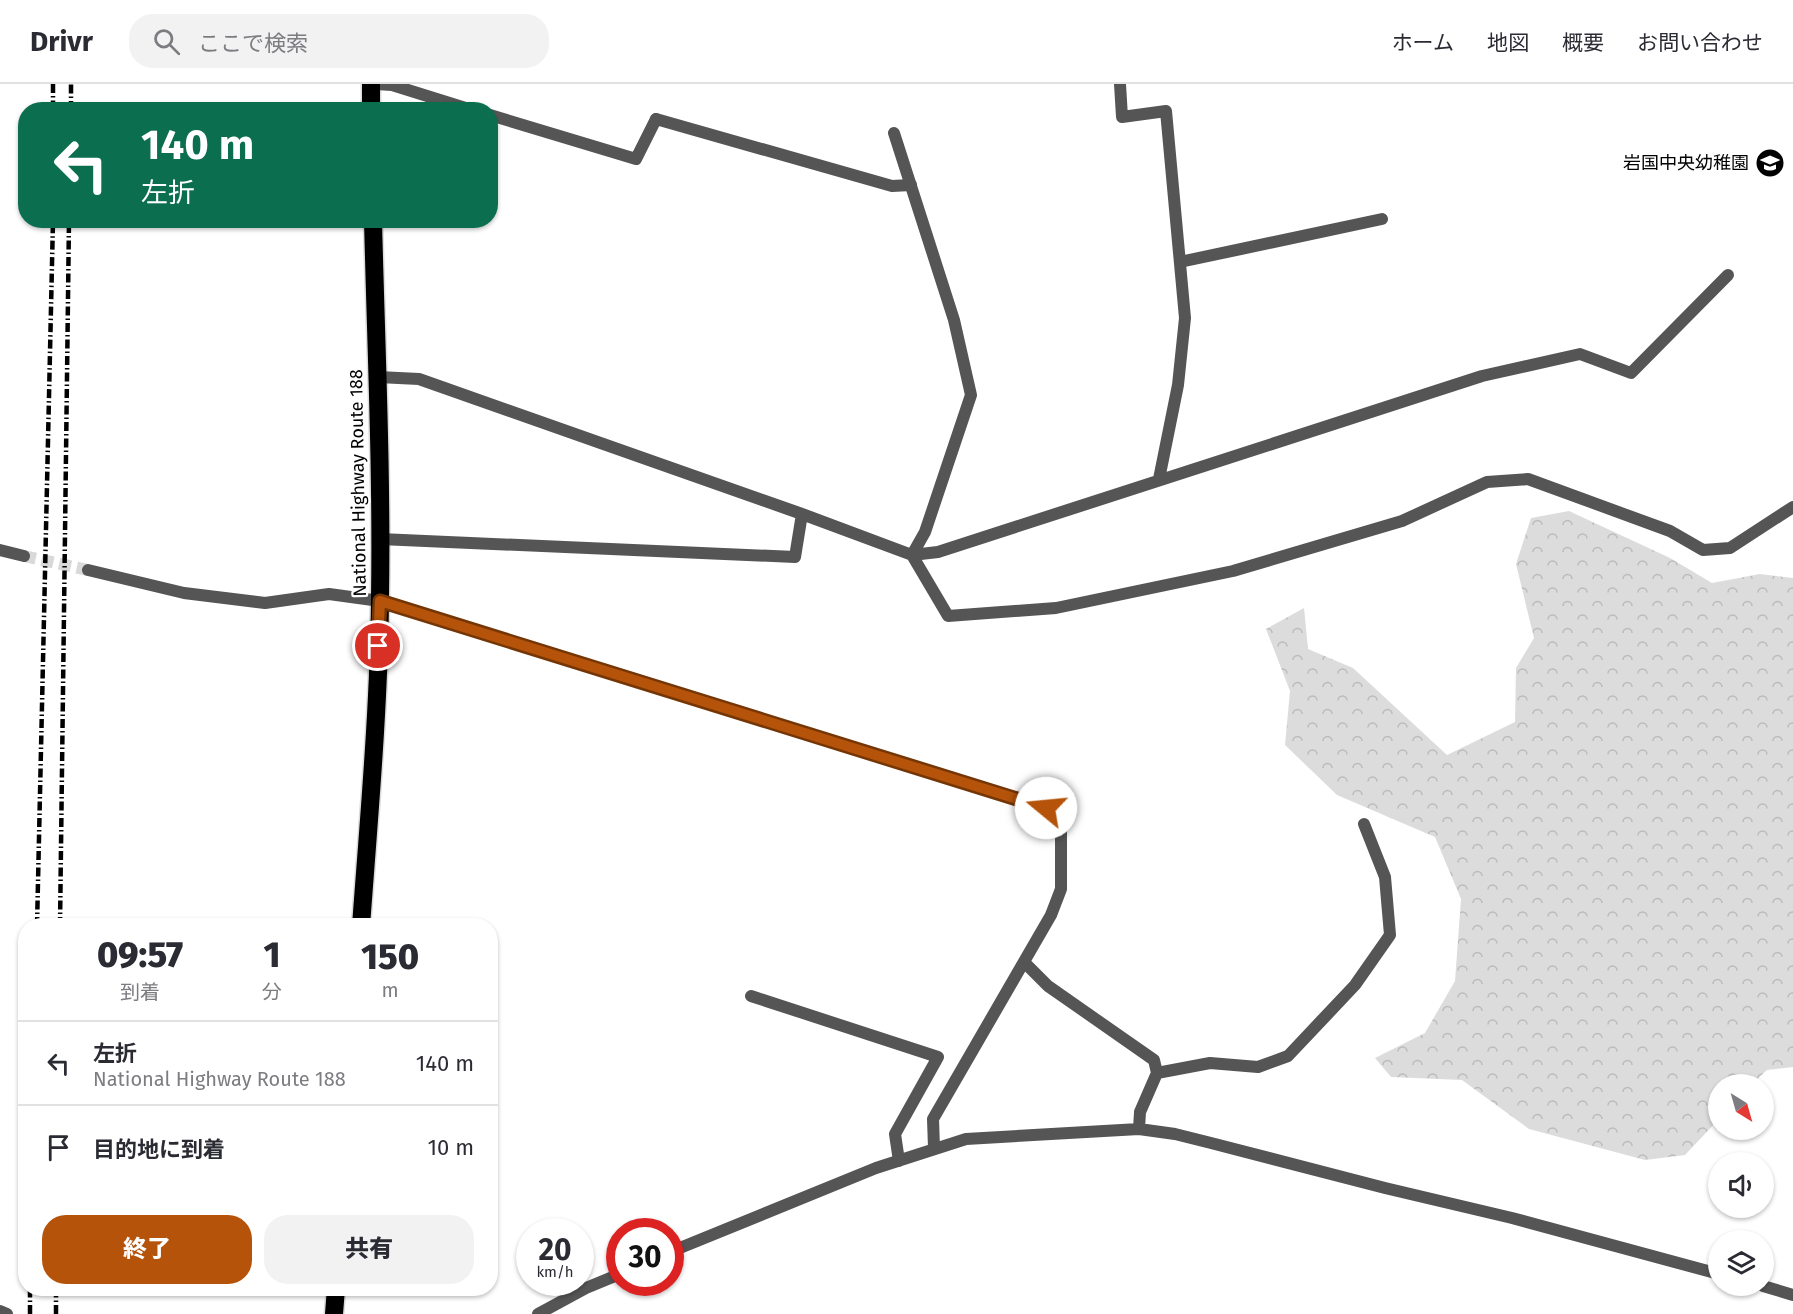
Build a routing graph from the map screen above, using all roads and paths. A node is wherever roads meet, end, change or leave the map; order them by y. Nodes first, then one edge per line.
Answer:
1 (371, 84) edge
2 (376, 84) edge
3 (1120, 84) edge
4 (371, 102) edge
5 (446, 102) edge
6 (498, 117) edge
7 (894, 133) dead end
8 (911, 185) junction
9 (1382, 219) dead end
10 (373, 228) edge
11 (1180, 262) junction
12 (1728, 275) dead end
13 (378, 377) junction
14 (1159, 480) junction
15 (1793, 507) edge
16 (802, 514) junction
17 (380, 539) junction
18 (0, 550) edge
19 (912, 555) junction
20 (24, 556) tunnel mouth
21 (88, 570) tunnel mouth
22 (380, 601) junction
23 (1364, 824) dead end
24 (363, 918) edge
25 (1025, 963) junction
26 (751, 996) dead end
27 (1157, 1073) junction
28 (1139, 1129) junction
29 (934, 1148) junction
30 (898, 1161) junction
31 (684, 1246) edge
32 (1708, 1271) edge
33 (606, 1280) edge
34 (1774, 1289) edge
35 (1793, 1295) edge
36 (335, 1296) edge
37 (0, 1311) edge
38 (7, 1314) edge
39 (334, 1314) edge
40 (538, 1314) edge

1 - 4 highway
2 - 5 street
3 - 11 street
6 - 8 street
7 - 8 street
8 - 19 street
9 - 11 street
10 - 13 highway, National Highway Route 188
11 - 14 street
12 - 14 street
13 - 16 street
13 - 17 highway, National Highway Route 188
14 - 19 street
15 - 19 street
16 - 17 street
16 - 19 street
17 - 22 highway, National Highway Route 188
18 - 20 street
21 - 22 street
22 - 24 highway, National Highway Route 188
22 - 25 street
23 - 27 street
25 - 27 street
25 - 29 street
26 - 30 street
27 - 28 street
28 - 29 street
28 - 32 street
29 - 30 street
30 - 31 street
33 - 40 street
34 - 35 street
36 - 39 highway
37 - 38 street

